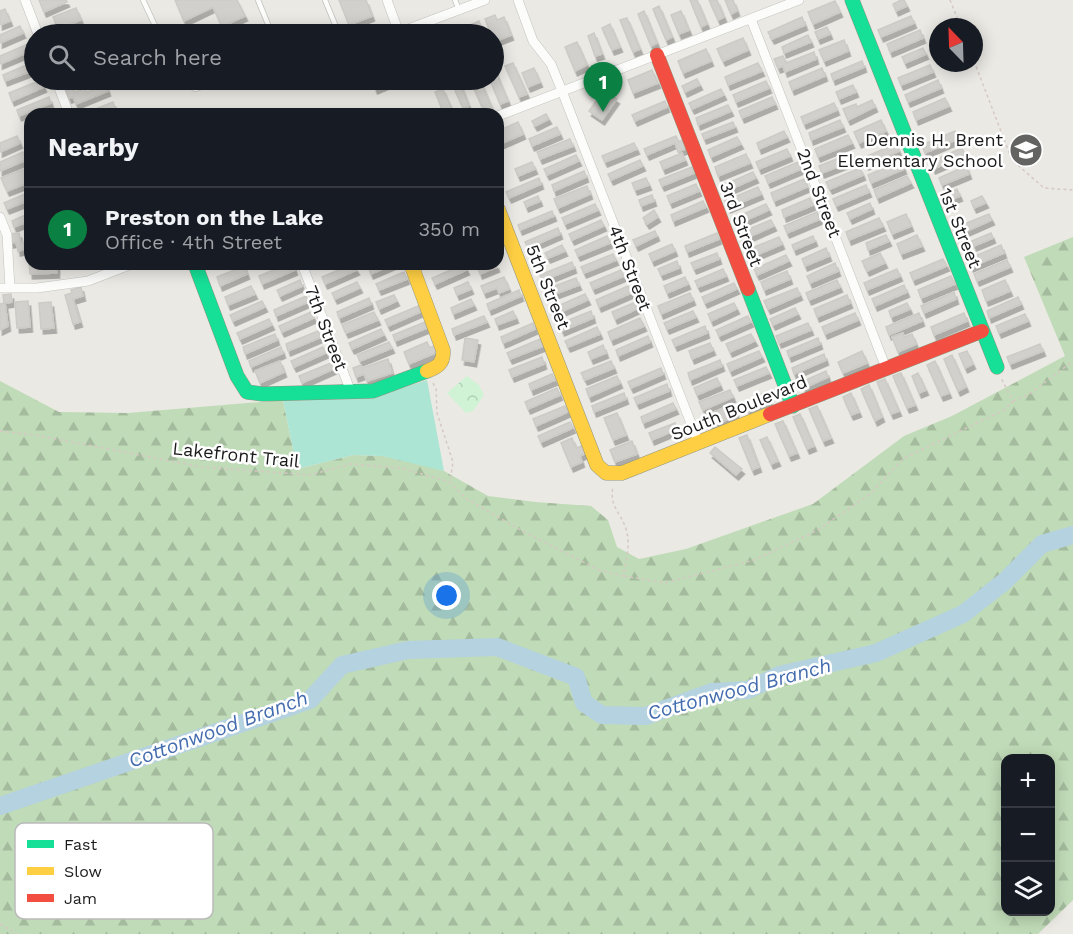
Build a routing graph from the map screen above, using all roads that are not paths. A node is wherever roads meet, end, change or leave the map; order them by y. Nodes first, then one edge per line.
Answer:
1 (25, 0) edge
2 (143, 0) edge
3 (258, 0) edge
4 (325, 0) edge
5 (387, 0) edge
6 (455, 0) edge
7 (485, 0) edge
8 (518, 0) edge
9 (799, 0) edge
10 (852, 0) edge
11 (459, 10) junction
12 (751, 19) junction
13 (34, 24) edge
14 (154, 24) edge
15 (268, 24) edge
16 (335, 24) edge
17 (394, 24) edge
18 (423, 24) edge
19 (657, 55) junction
20 (60, 90) edge
21 (562, 92) junction
22 (67, 108) edge
23 (504, 114) edge
24 (0, 217) edge
25 (504, 224) edge
26 (114, 270) edge
27 (197, 270) edge
28 (304, 270) edge
29 (413, 270) edge
30 (5, 288) edge
31 (982, 331) junction
32 (886, 368) junction
33 (997, 368) road end
34 (351, 392) junction
35 (793, 406) junction
36 (699, 444) junction
37 (615, 473) joint

1 - 13 street
2 - 14 lane
3 - 15 lane
4 - 16 lane
5 - 17 street
6 - 11 lane
7 - 11 street
8 - 21 street, 4th Street
9 - 12 street
10 - 31 street, 1st Street
11 - 18 street
12 - 19 street
12 - 32 street, 2nd Street
19 - 21 street
19 - 35 street, 3rd Street
20 - 22 street
21 - 23 street
21 - 36 street, 4th Street
24 - 30 street
25 - 37 street, 5th Street
26 - 30 street
27 - 34 street
28 - 34 street, 7th Street
29 - 34 street
31 - 32 street, South Boulevard
31 - 33 street, 1st Street
32 - 35 street, South Boulevard
35 - 36 street, South Boulevard
36 - 37 street, South Boulevard

